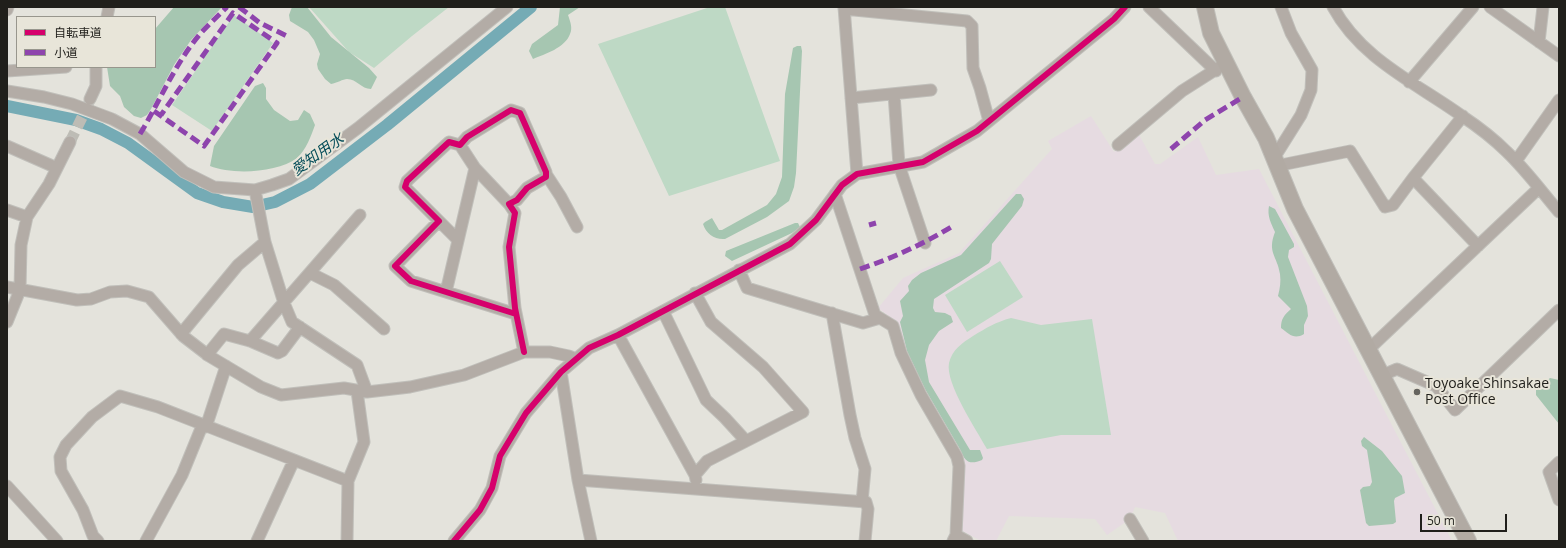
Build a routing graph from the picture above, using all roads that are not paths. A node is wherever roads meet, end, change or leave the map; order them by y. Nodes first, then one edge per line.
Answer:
1 (8, 7) edge
2 (507, 7) edge
3 (1125, 7) edge
4 (1149, 7) edge
5 (1205, 7) edge
6 (1280, 7) edge
7 (1333, 7) edge
8 (1473, 7) edge
9 (1490, 7) edge
10 (1543, 7) edge
11 (844, 8) edge
12 (7, 10) edge
13 (1540, 42) junction
14 (1559, 56) edge
15 (1221, 67) junction
16 (51, 68) edge
17 (96, 68) edge
18 (7, 71) edge
19 (1409, 82) junction
20 (931, 90) dead end
21 (7, 91) edge
22 (894, 94) junction
23 (851, 98) junction
24 (90, 99) tunnel mouth
25 (1559, 100) edge
26 (1463, 116) junction
27 (989, 121) junction
28 (70, 142) tunnel mouth
29 (460, 145) junction
30 (1118, 145) dead end
31 (7, 146) edge
32 (1516, 161) junction
33 (1275, 162) junction
34 (899, 165) junction
35 (56, 168) junction
36 (475, 168) junction
37 (546, 174) junction
38 (857, 174) junction
39 (1414, 178) junction
40 (1539, 188) junction
41 (256, 194) junction
42 (835, 194) junction
43 (509, 204) junction
44 (7, 210) edge
45 (1559, 212) edge
46 (360, 215) dead end
47 (27, 217) junction
48 (439, 221) junction
49 (577, 227) dead end
50 (458, 240) junction
51 (265, 242) junction
52 (924, 243) dead end
53 (1478, 246) junction
54 (739, 270) junction
55 (310, 273) junction
56 (7, 287) edge
57 (20, 290) junction
58 (446, 292) junction
59 (695, 293) junction
60 (284, 303) junction
61 (663, 310) junction
62 (832, 313) junction
63 (1558, 313) edge
64 (516, 314) junction
65 (880, 318) junction
66 (7, 322) edge
67 (300, 327) junction
68 (384, 329) dead end
69 (181, 334) junction
70 (618, 335) junction
71 (250, 341) junction
72 (1369, 350) junction
73 (524, 352) junction
74 (207, 355) junction
75 (576, 359) junction
76 (226, 366) junction
77 (561, 372) junction
78 (1383, 375) junction
79 (362, 391) junction
80 (204, 426) junction
81 (746, 441) junction
82 (294, 460) junction
83 (1559, 462) edge
84 (695, 475) junction
85 (578, 480) junction
86 (348, 482) junction
87 (7, 486) edge
88 (697, 488) junction
89 (1559, 500) edge
90 (862, 502) junction
91 (1130, 520) dead end
92 (955, 538) edge
93 (57, 541) edge
94 (98, 541) edge
95 (146, 541) edge
96 (257, 541) edge
97 (347, 541) edge
98 (454, 541) edge
99 (592, 541) edge
100 (865, 541) edge
101 (967, 541) edge
102 (1143, 541) edge
103 (1468, 541) edge

1 - 12 street
2 - 41 street
3 - 27 street
4 - 15 street
5 - 15 street
6 - 33 street
7 - 19 street
8 - 19 street
9 - 13 street
10 - 13 street
11 - 23 street
11 - 27 street
13 - 14 street
15 - 30 street
15 - 33 street
16 - 18 street
17 - 24 street
19 - 26 street
20 - 22 street
21 - 41 street
22 - 23 street
22 - 34 street
23 - 38 street
25 - 32 street
26 - 32 street
26 - 39 street
27 - 34 street
28 - 35 street
29 - 36 street
29 - 37 street
29 - 48 street
31 - 35 street
32 - 40 street
33 - 39 street
33 - 72 street
34 - 38 street
34 - 52 street
35 - 47 street
36 - 43 street
36 - 50 street
37 - 43 street
37 - 49 street
38 - 42 street
39 - 53 street
40 - 45 street
40 - 53 street
41 - 51 street
42 - 54 street
42 - 65 street
43 - 64 street
44 - 47 street
46 - 55 street
47 - 57 street
48 - 50 street
48 - 58 street
50 - 58 street
51 - 60 street
51 - 69 street
53 - 72 street
54 - 59 street
54 - 62 street
55 - 60 street
55 - 68 street
56 - 57 street
57 - 66 street
57 - 69 street
58 - 64 street
59 - 61 street
59 - 81 street
60 - 67 street
60 - 71 street
61 - 70 street
61 - 81 street
62 - 65 street
62 - 90 street
63 - 78 street
64 - 73 street
65 - 92 street
67 - 71 street
67 - 79 street
69 - 74 street
70 - 75 street
70 - 84 street
71 - 74 street
72 - 78 street
73 - 75 street
73 - 79 street
74 - 76 street
75 - 77 street
76 - 79 street
76 - 80 street
77 - 85 street
77 - 98 street
78 - 103 street
79 - 86 street
80 - 82 street
80 - 94 street
80 - 95 street
81 - 84 street
82 - 86 street
82 - 96 street
83 - 89 street
84 - 88 street
85 - 88 street
85 - 99 street
86 - 97 street
87 - 93 street
88 - 90 street
90 - 100 street
91 - 102 street
92 - 101 street

